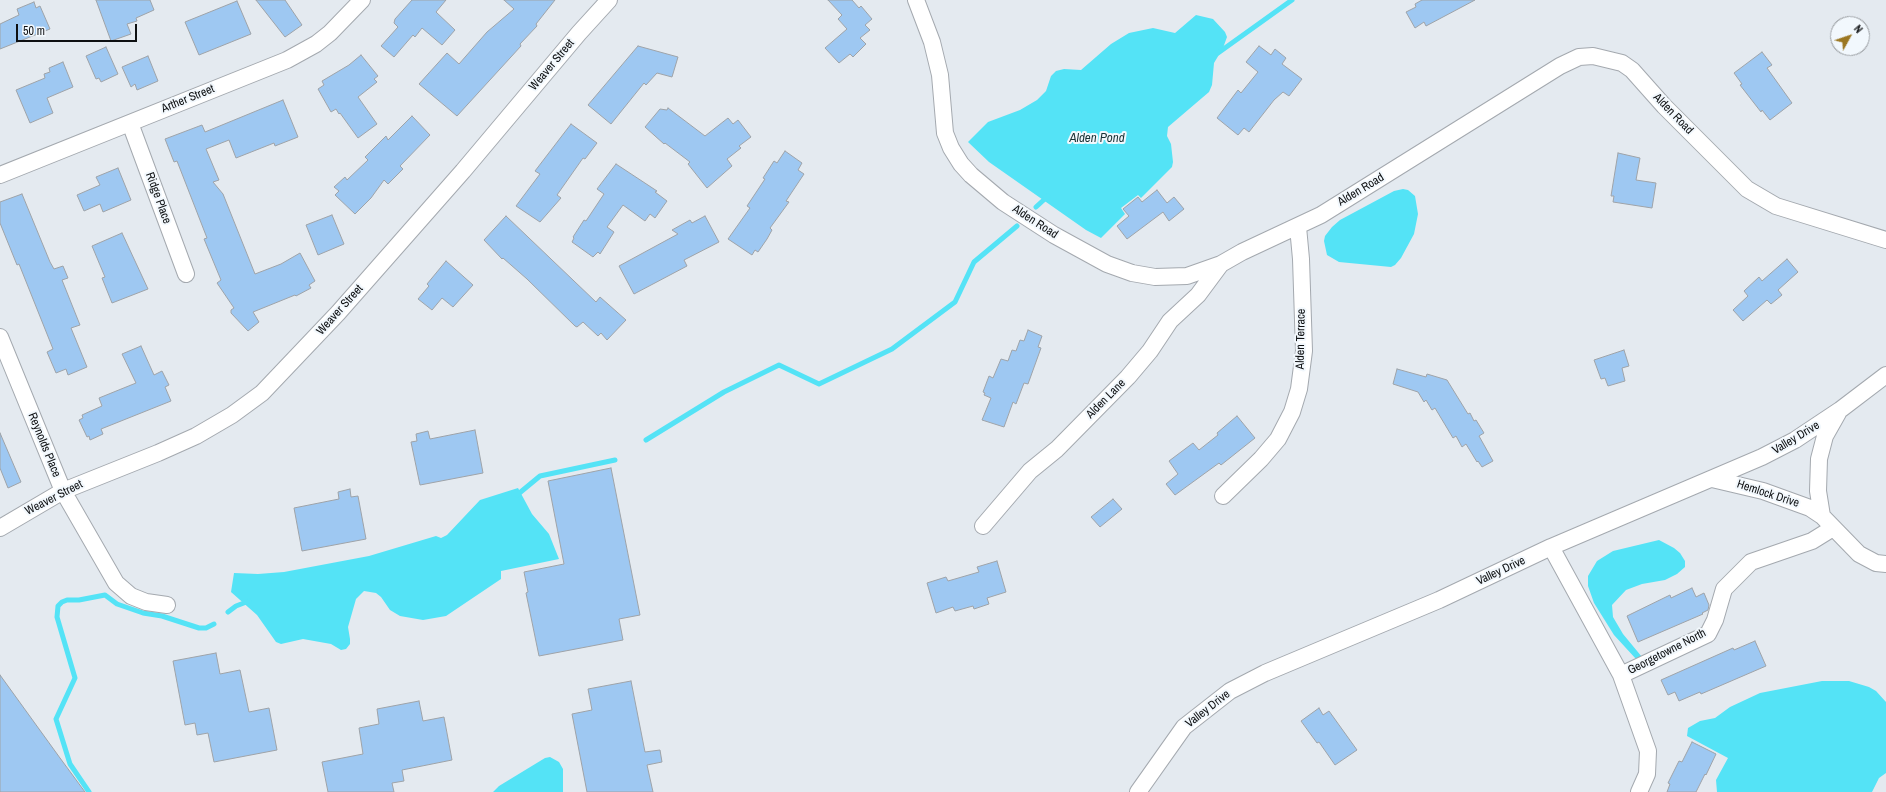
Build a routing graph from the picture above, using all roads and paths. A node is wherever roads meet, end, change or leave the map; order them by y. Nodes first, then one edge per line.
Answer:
1 (362, 0) edge
2 (609, 0) edge
3 (916, 0) edge
4 (130, 123) junction
5 (0, 175) edge
6 (1298, 227) junction
7 (1886, 240) edge
8 (1221, 264) junction
9 (186, 274) dead end
10 (0, 337) edge
11 (1886, 375) edge
12 (1840, 410) junction
13 (1712, 478) junction
14 (63, 491) junction
15 (1223, 496) dead end
16 (1822, 516) junction
17 (984, 526) dead end
18 (0, 528) edge
19 (1834, 528) junction
20 (1552, 547) junction
21 (1886, 564) edge
22 (167, 605) dead end
23 (1621, 675) junction
24 (1138, 792) edge
25 (1639, 792) edge

1 - 4 street, Arther Street
2 - 14 street, Weaver Street
3 - 8 street, Alden Road
4 - 5 street, Arther Street
4 - 9 street, Ridge Place
6 - 7 street, Alden Road
6 - 8 street, Alden Road
6 - 15 street, Alden Terrace
8 - 17 street, Alden Lane
10 - 14 street, Reynolds Place
11 - 12 street, Valley Drive
12 - 13 street, Valley Drive
12 - 16 street, Hemlock Drive
13 - 16 street, Hemlock Drive
13 - 20 street, Valley Drive
14 - 18 street, Weaver Street
14 - 22 street, Reynolds Place
16 - 19 street, Hemlock Drive
19 - 21 street, Hemlock Drive
19 - 23 street, Georgetowne North
20 - 23 street, Georgetowne North
20 - 24 street, Valley Drive
23 - 25 street, Georgetowne North

